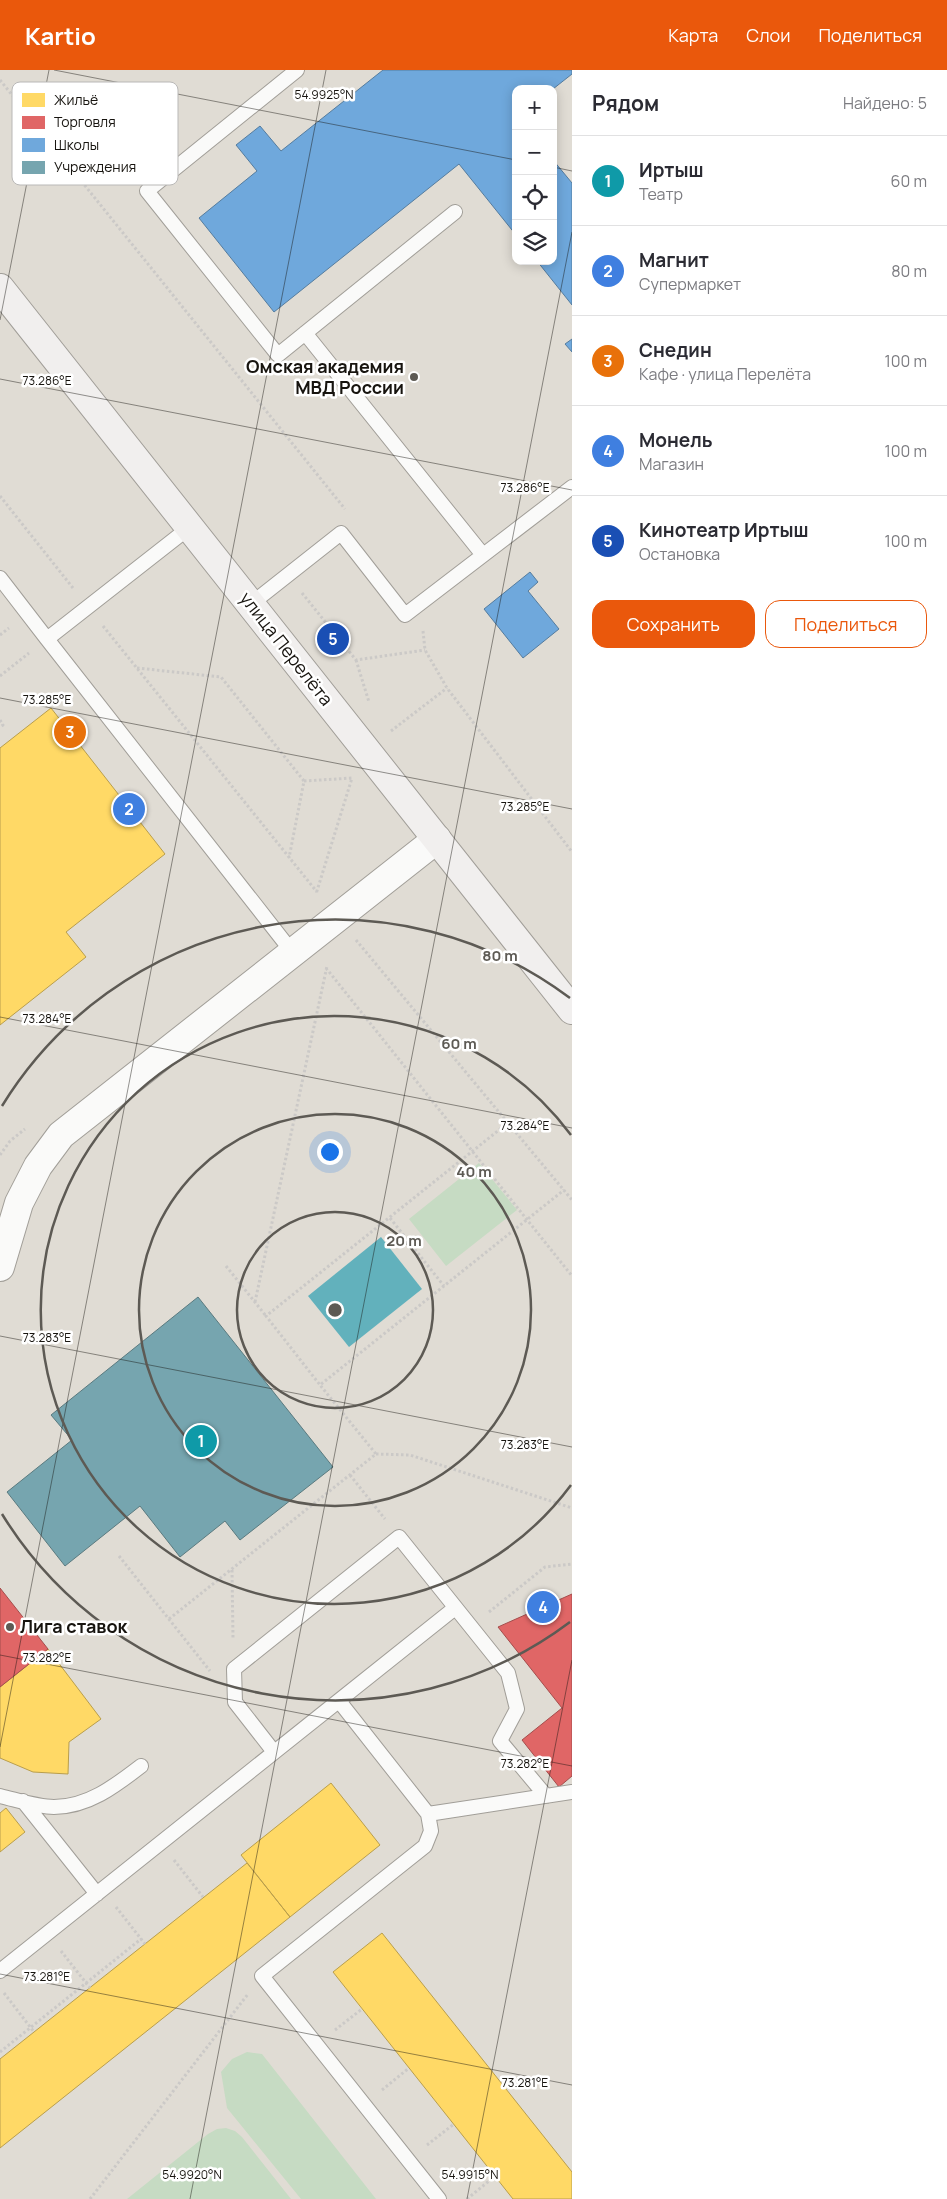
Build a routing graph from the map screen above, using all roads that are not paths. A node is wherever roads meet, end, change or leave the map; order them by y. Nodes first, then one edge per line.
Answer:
1 (297, 70) edge
2 (178, 166) edge
3 (154, 185) edge
4 (455, 212) dead end
5 (0, 288) edge
6 (306, 333) junction
7 (572, 487) edge
8 (190, 526) junction
9 (483, 555) junction
10 (0, 578) edge
11 (251, 604) junction
12 (47, 639) junction
13 (437, 839) junction
14 (293, 953) junction
15 (572, 1010) edge
16 (1, 1261) edge
17 (456, 1608) junction
18 (339, 1702) junction
19 (274, 1752) junction
20 (141, 1766) dead end
21 (572, 1792) edge
22 (0, 1796) edge
23 (546, 1796) junction
24 (23, 1801) junction
25 (428, 1814) junction
26 (100, 1892) junction
27 (0, 1971) edge
28 (439, 2199) edge

1 - 2 lane
3 - 6 lane
4 - 6 lane
5 - 8 main road, улица Перелёта
6 - 9 lane
7 - 9 lane
8 - 11 main road, улица Перелёта
8 - 12 lane
9 - 11 lane
10 - 12 lane
11 - 13 main road, улица Перелёта
12 - 14 lane
13 - 14 street
13 - 15 main road, улица Перелёта
14 - 16 street
17 - 18 lane
17 - 19 lane
17 - 23 lane
18 - 19 lane
18 - 25 lane
19 - 26 lane
20 - 24 lane
21 - 23 lane
22 - 24 lane
23 - 25 lane
24 - 26 lane
25 - 28 lane
26 - 27 lane

